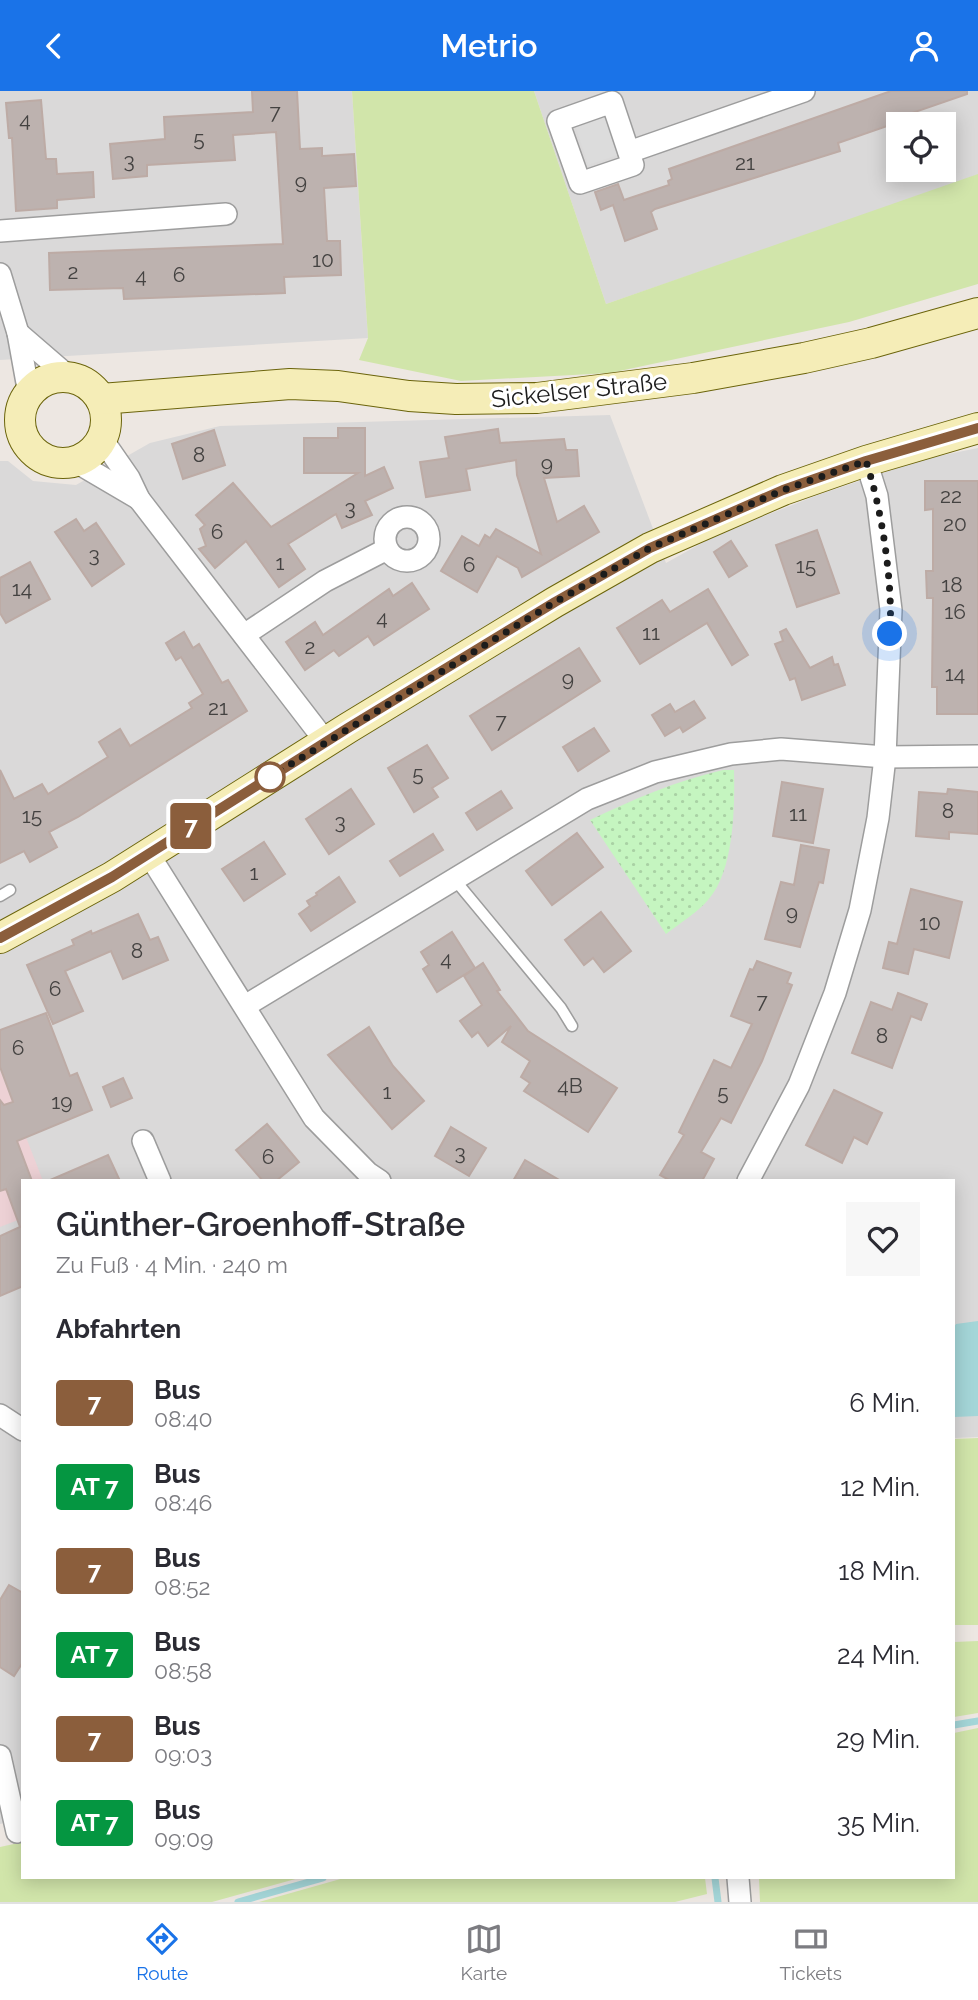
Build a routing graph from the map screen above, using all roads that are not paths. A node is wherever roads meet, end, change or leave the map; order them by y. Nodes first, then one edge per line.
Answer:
1 (804, 91) edge
2 (629, 152) dead end
3 (226, 214) dead end
4 (0, 231) edge
5 (0, 274) edge
6 (978, 313) edge
7 (18, 333) junction
8 (69, 377) junction
9 (17, 404) edge
10 (103, 422) junction
11 (978, 428) edge
12 (0, 444) edge
13 (30, 448) junction
14 (76, 461) junction
15 (866, 461) junction
16 (139, 499) junction
17 (387, 549) dead end
18 (244, 635) junction
19 (326, 742) junction
20 (978, 756) edge
21 (885, 757) junction
22 (148, 853) junction
23 (455, 880) junction
24 (0, 939) edge
25 (245, 1006) junction
26 (572, 1026) dead end
27 (143, 1141) dead end
28 (159, 1179) edge
29 (377, 1179) edge
30 (749, 1179) edge
31 (0, 1415) edge
32 (21, 1429) edge
33 (0, 1756) edge
34 (13, 1833) edge
35 (738, 1879) edge
36 (740, 1902) edge

1 - 2 street
3 - 4 street
5 - 7 street
6 - 10 main road, Sickelser Straße
7 - 8 street
7 - 9 street
8 - 9 main road
8 - 10 main road
9 - 13 main road
10 - 14 main road
10 - 16 street
11 - 15 main road
12 - 13 main road
13 - 14 main road
14 - 16 street
15 - 19 main road
15 - 21 street
16 - 18 street
17 - 18 street
18 - 19 street
19 - 22 main road
20 - 21 street
21 - 23 street
21 - 30 street
22 - 24 main road
22 - 25 street
23 - 25 street
23 - 26 lane
25 - 29 street
27 - 28 street
31 - 32 street
33 - 34 street
35 - 36 street

